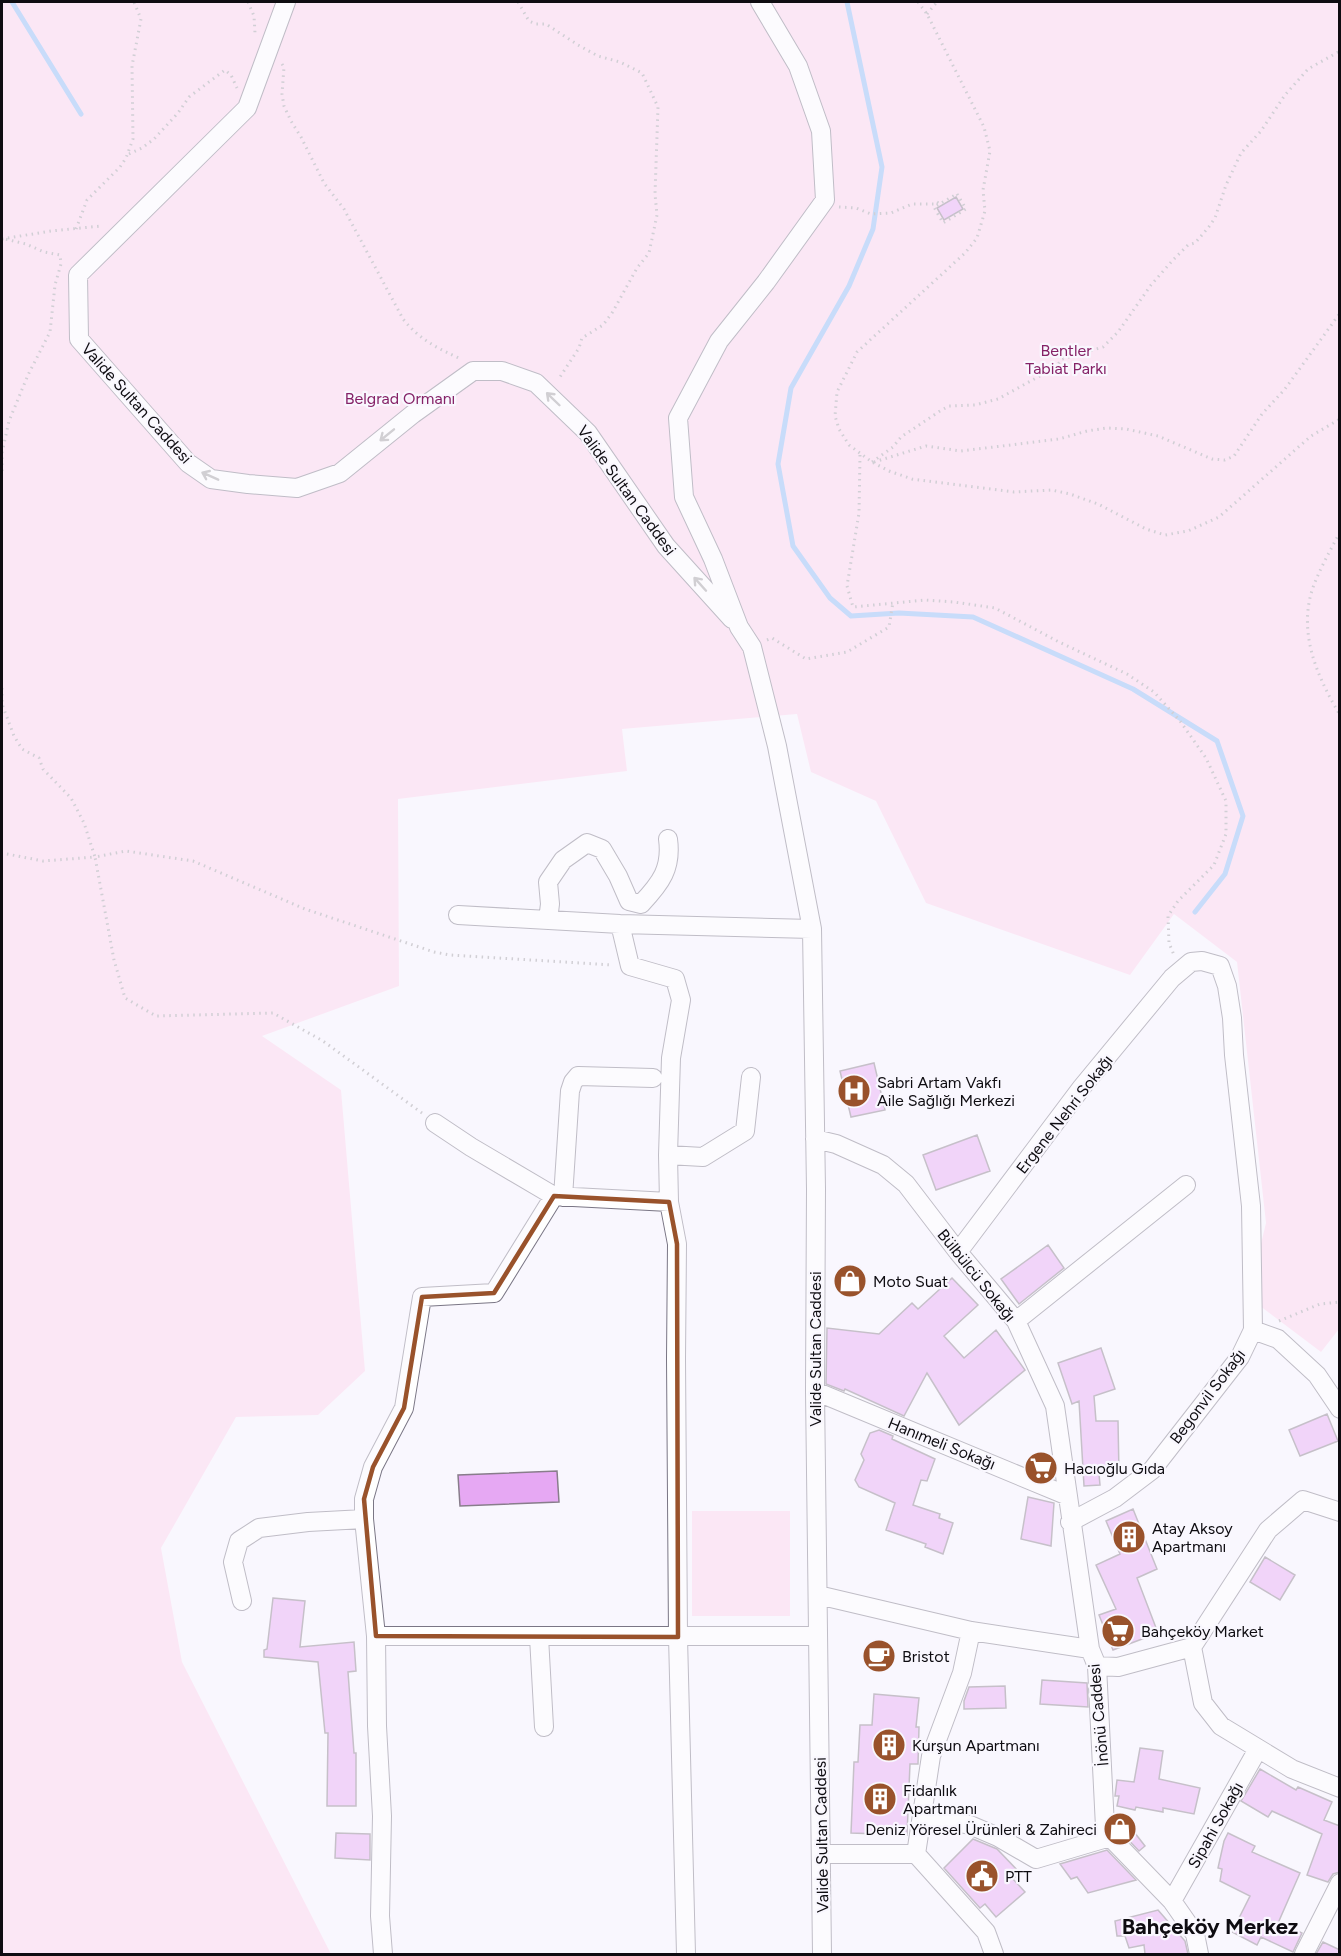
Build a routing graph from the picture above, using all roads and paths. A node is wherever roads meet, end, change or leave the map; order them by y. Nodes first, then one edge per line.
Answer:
1 (134, 2) edge
2 (286, 2) edge
3 (518, 2) edge
4 (760, 2) edge
5 (918, 2) edge
6 (937, 2) edge
7 (927, 14) junction
8 (269, 47) junction
9 (1340, 51) edge
10 (247, 108) junction
11 (128, 155) junction
12 (940, 204) junction
13 (856, 208) dead end
14 (76, 229) junction
15 (119, 235) junction
16 (3, 239) edge
17 (1340, 313) edge
18 (480, 371) junction
19 (549, 394) junction
20 (1340, 419) edge
21 (860, 455) junction
22 (872, 462) junction
23 (2, 471) edge
24 (1340, 532) edge
25 (893, 602) junction
26 (739, 627) junction
27 (752, 647) junction
28 (2, 688) edge
29 (1340, 715) edge
30 (668, 838) dead end
31 (2, 853) edge
32 (95, 857) junction
33 (641, 904) junction
34 (458, 915) dead end
35 (548, 920) junction
36 (620, 924) junction
37 (644, 925) junction
38 (812, 929) junction
39 (630, 966) junction
40 (1177, 974) junction
41 (751, 1077) dead end
42 (653, 1078) dead end
43 (435, 1123) joint
44 (815, 1139) junction
45 (668, 1155) junction
46 (1186, 1185) dead end
47 (558, 1197) junction
48 (669, 1202) junction
49 (958, 1252) junction
50 (1340, 1302) edge
51 (1016, 1321) junction
52 (1253, 1330) junction
53 (815, 1391) junction
54 (1340, 1409) edge
55 (1068, 1496) junction
56 (1340, 1512) edge
57 (364, 1519) junction
58 (1070, 1522) junction
59 (818, 1595) junction
60 (242, 1601) dead end
61 (971, 1631) junction
62 (376, 1636) junction
63 (539, 1636) junction
64 (818, 1636) junction
65 (678, 1637) junction
66 (1192, 1647) junction
67 (1094, 1658) junction
68 (544, 1727) dead end
69 (1258, 1749) junction
70 (1340, 1788) edge
71 (923, 1816) junction
72 (1110, 1837) junction
73 (821, 1854) junction
74 (916, 1854) junction
75 (1340, 1883) edge
76 (1172, 1901) junction
77 (383, 1954) edge
78 (686, 1954) edge
79 (822, 1954) edge
80 (994, 1954) edge
81 (1199, 1954) edge
82 (1304, 1954) edge

1 - 11 path
2 - 8 street, Valide Sultan Caddesi
3 - 19 path
4 - 26 street
5 - 7 path
6 - 7 path
7 - 21 path
8 - 10 street, Valide Sultan Caddesi
8 - 18 path
9 - 22 path
10 - 11 path
10 - 15 street, Valide Sultan Caddesi
11 - 14 path
12 - 12 path
12 - 13 path
14 - 15 path
14 - 16 path
18 -> 15 street, Valide Sultan Caddesi
16 - 23 path
17 - 22 path
18 - 19 street, Valide Sultan Caddesi
26 -> 19 street, Valide Sultan Caddesi
20 - 22 path
21 - 22 path
21 - 25 path
24 - 29 path
25 - 27 path
25 - 40 path
26 - 27 street, Valide Sultan Caddesi
27 - 38 street, Valide Sultan Caddesi
28 - 32 path
30 - 33 street
31 - 32 path
32 - 39 path
32 - 43 path
33 - 35 street
33 - 37 street
34 - 35 street
35 - 36 street
36 - 37 street
36 - 39 street
37 - 38 street
38 - 44 street, Valide Sultan Caddesi
39 - 45 street
40 - 49 street, Ergene Nehri Sokağı
40 - 52 street
41 - 45 street
42 - 47 street
43 - 47 street
44 - 49 street, Bülbülcü Sokağı
44 - 53 street, Valide Sultan Caddesi
45 - 48 street
46 - 51 street
47 - 48 street
47 - 57 street
48 - 65 street
49 - 51 street, Bülbülcü Sokağı
50 - 52 path
51 - 55 street, Bülbülcü Sokağı
52 - 54 street
52 - 58 street, Begonvil Sokağı
53 - 55 street, Hanımeli Sokağı
53 - 59 street, Valide Sultan Caddesi
55 - 58 street, Bülbülcü Sokağı
56 - 66 street
57 - 60 street
57 - 62 street
58 - 67 street, Bülbülcü Sokağı
59 - 61 street, İnönü Caddesi
59 - 64 street, Valide Sultan Caddesi
61 - 67 street, İnönü Caddesi
61 - 71 street
62 - 63 street
62 - 77 street
63 - 65 street
63 - 68 street
64 - 65 street
64 - 73 street, Valide Sultan Caddesi
65 - 78 street
66 - 67 street
66 - 69 street
67 - 72 street, İnönü Caddesi
69 - 70 street
69 - 76 street, Sipahi Sokağı
71 - 72 street
71 - 74 street
72 - 76 street
73 - 74 street
73 - 79 street, Valide Sultan Caddesi
74 - 80 street
75 - 82 street
76 - 81 street

